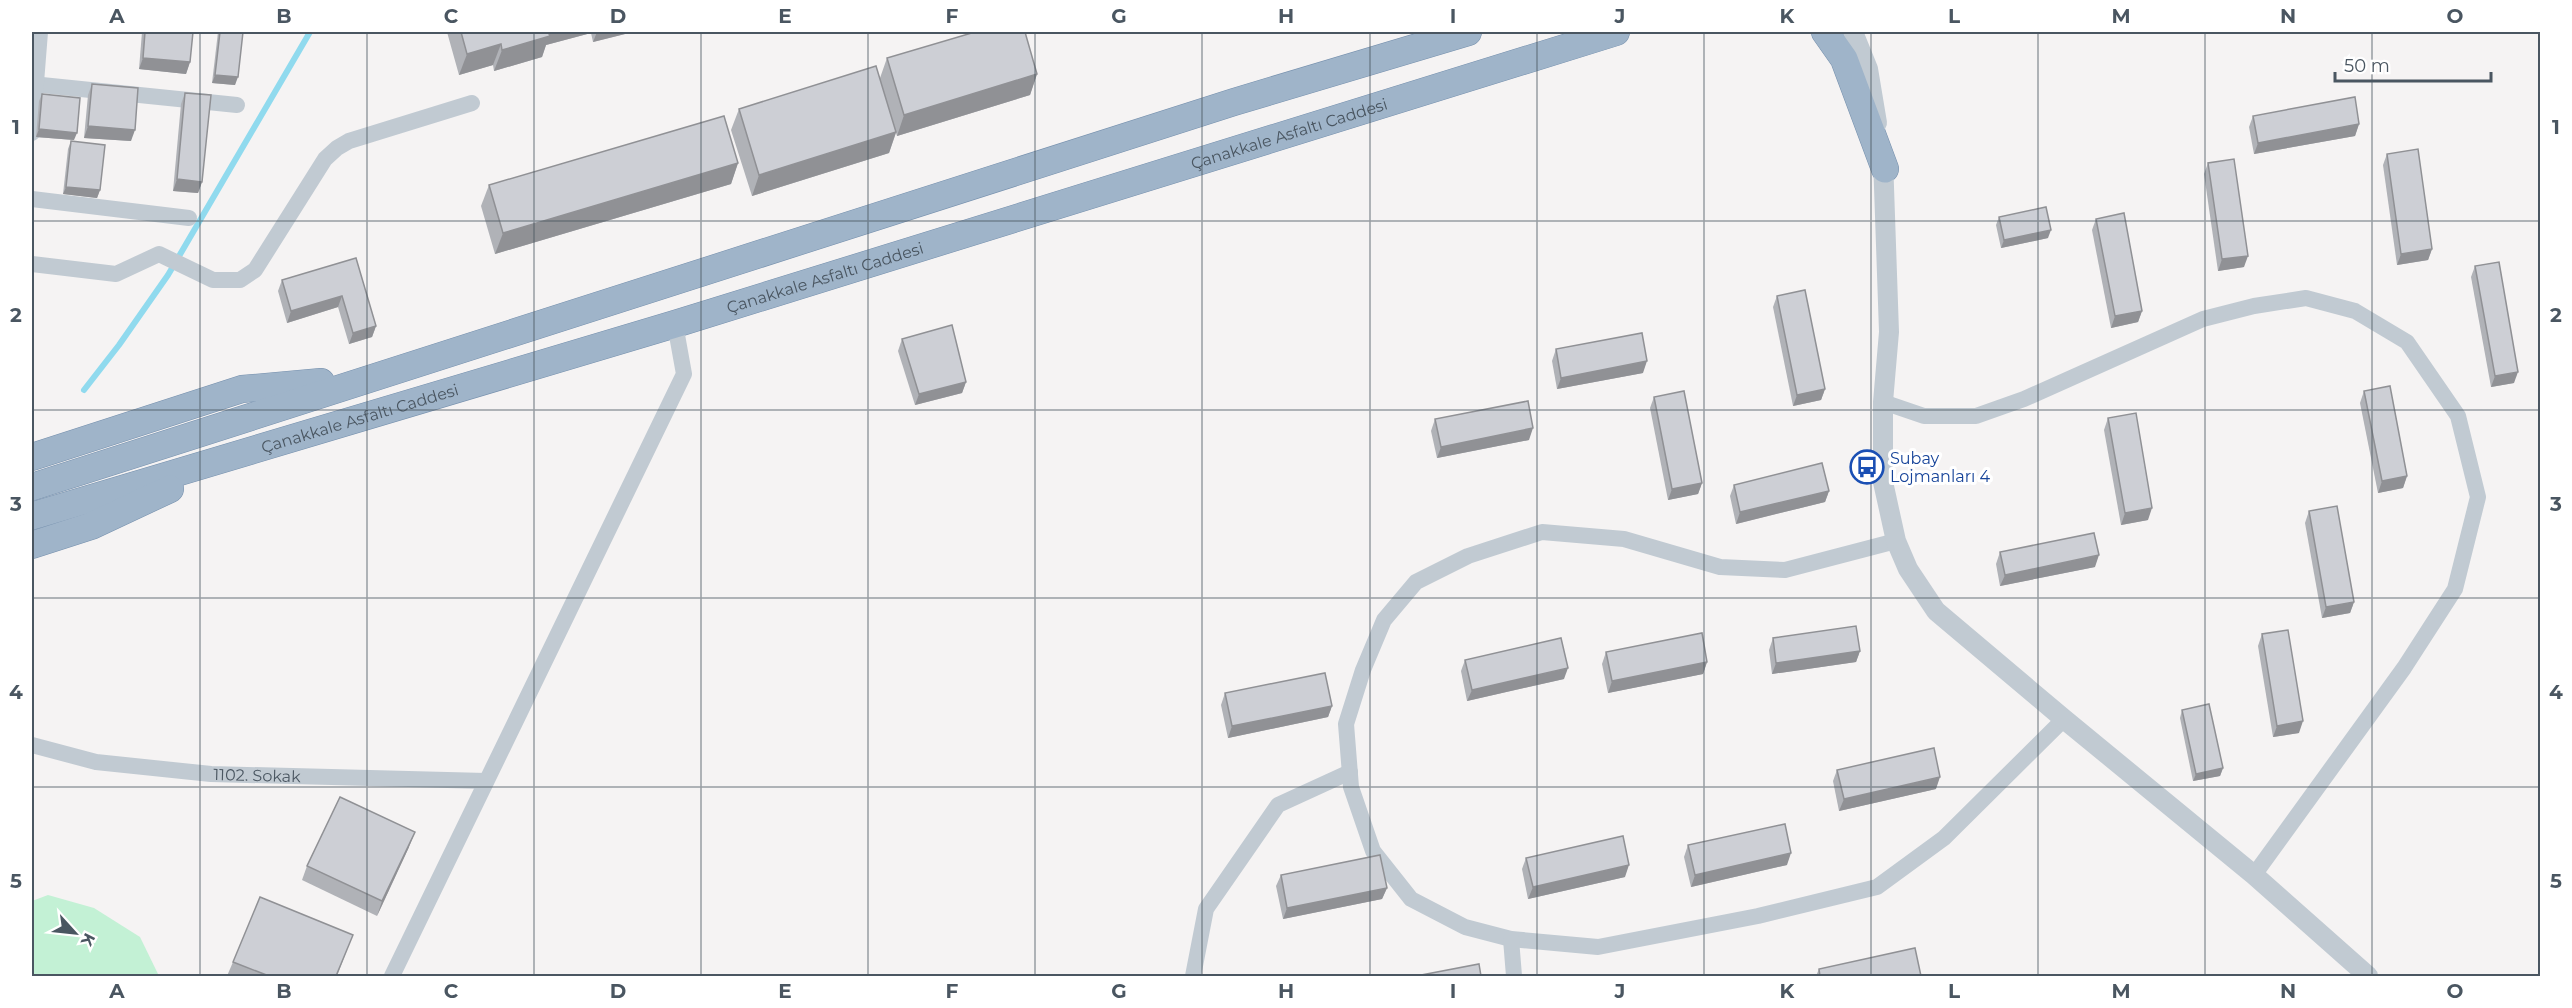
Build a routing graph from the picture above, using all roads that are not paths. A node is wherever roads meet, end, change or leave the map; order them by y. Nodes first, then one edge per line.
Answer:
1 (40, 32) edge
2 (1468, 32) edge
3 (1616, 32) edge
4 (1825, 32) edge
5 (1853, 32) edge
6 (34, 84) edge
7 (472, 103) dead end
8 (237, 105) dead end
9 (32, 134) edge
10 (1886, 169) junction
11 (32, 199) edge
12 (189, 218) dead end
13 (32, 264) edge
14 (675, 324) junction
15 (367, 378) junction
16 (1882, 402) junction
17 (39, 451) edge
18 (250, 452) junction
19 (32, 488) edge
20 (32, 516) edge
21 (1896, 541) junction
22 (32, 545) edge
23 (2064, 719) junction
24 (32, 745) edge
25 (1350, 772) junction
26 (486, 781) junction
27 (2254, 875) junction
28 (1511, 939) junction
29 (392, 976) edge
30 (1193, 976) edge
31 (1514, 976) edge
32 (2368, 976) edge

1 - 6 street
2 - 15 highway
3 - 14 highway, Çanakkale Asfaltı Caddesi
4 - 10 highway
5 - 10 street
6 - 8 street
6 - 9 street
7 - 13 street
10 - 16 street
11 - 12 street
14 - 18 highway, Çanakkale Asfaltı Caddesi
14 - 26 street
15 - 17 highway
15 - 19 highway
16 - 21 street
16 - 27 street
18 - 20 highway, Çanakkale Asfaltı Caddesi
18 - 22 highway
21 - 23 street
21 - 25 street
23 - 27 street
23 - 28 street
24 - 26 street, 1102. Sokak
25 - 28 street
25 - 30 street
26 - 29 street
27 - 32 street
28 - 31 street

